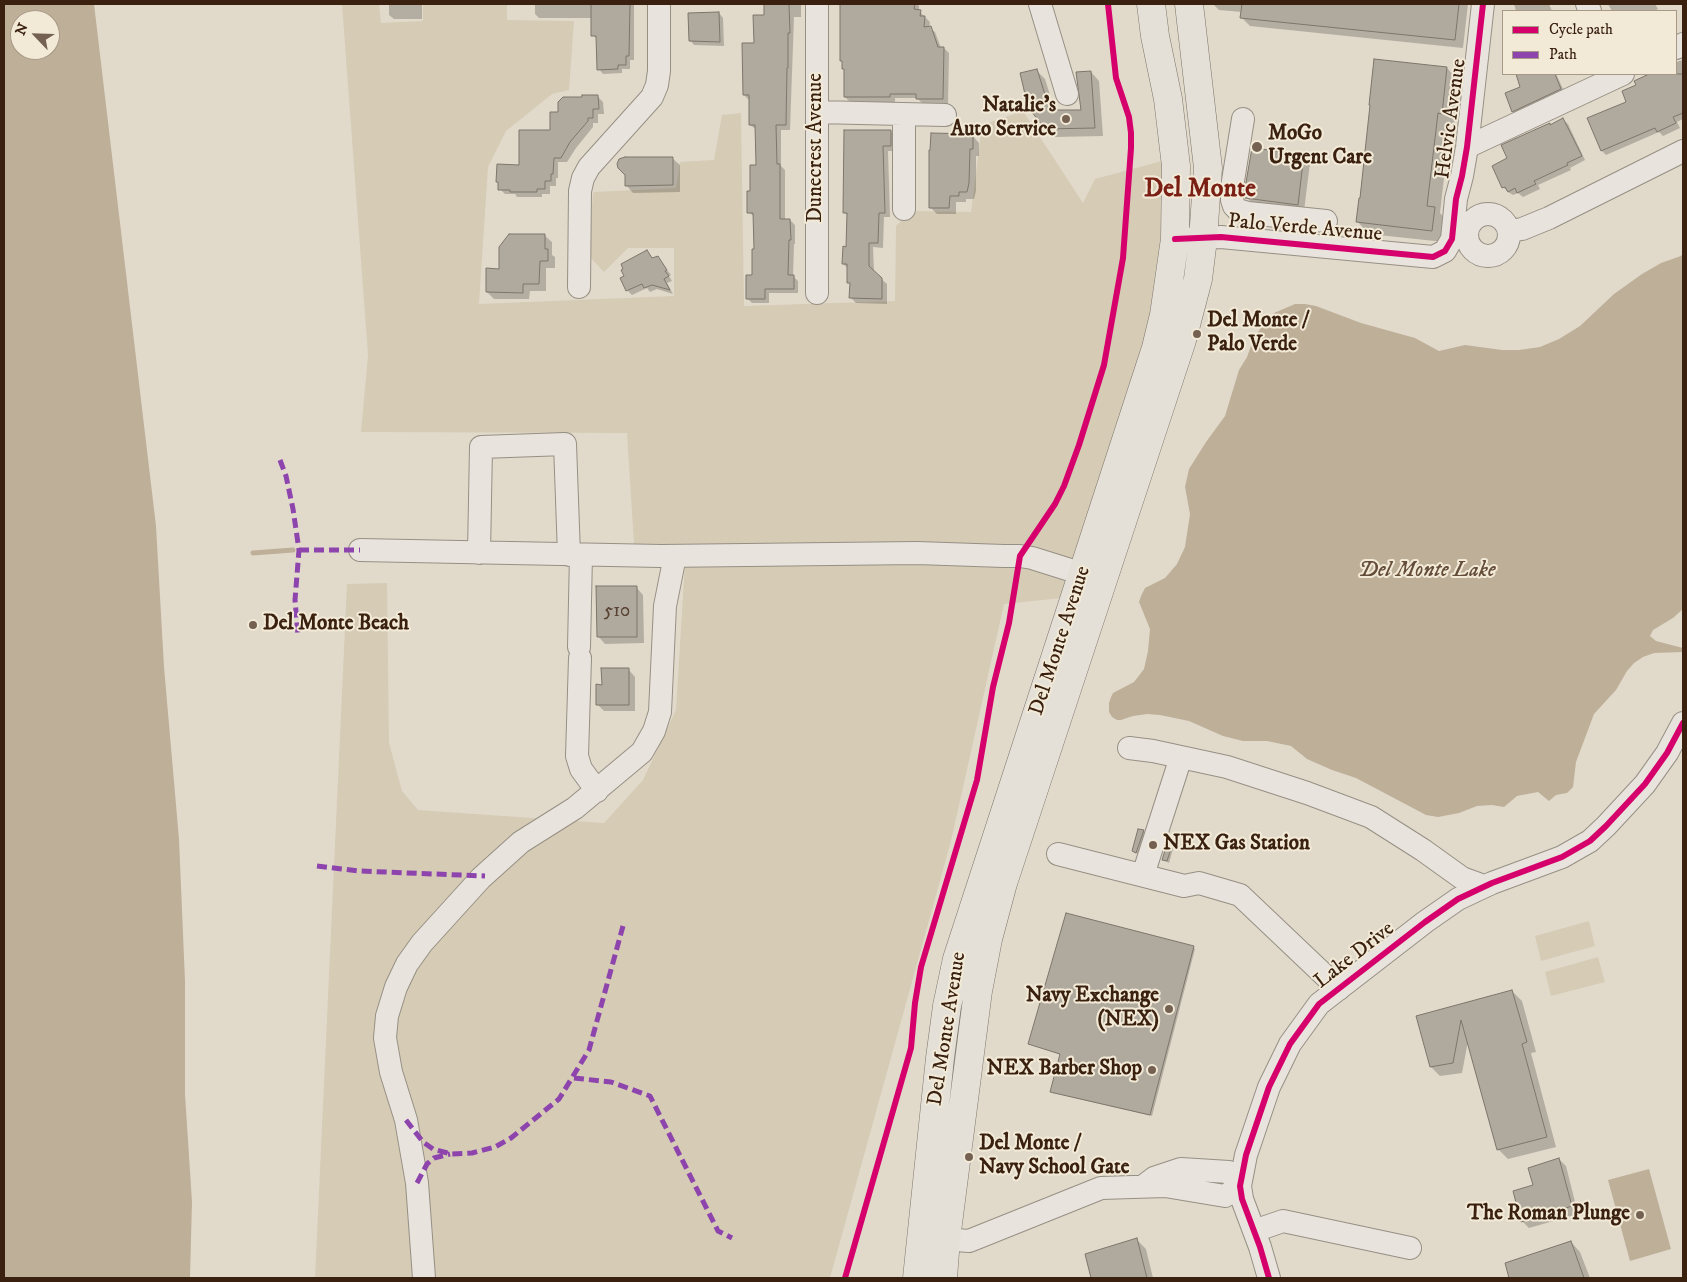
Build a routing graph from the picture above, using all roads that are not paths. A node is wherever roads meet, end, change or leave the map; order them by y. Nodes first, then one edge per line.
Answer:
1 (659, 4) edge
2 (817, 4) edge
3 (1040, 4) edge
4 (1151, 4) edge
5 (1189, 4) edge
6 (1483, 4) edge
7 (1618, 75) edge
8 (1067, 94) dead end
9 (817, 112) junction
10 (904, 115) junction
11 (945, 115) dead end
12 (1244, 119) dead end
13 (1467, 147) junction
14 (1683, 151) edge
15 (904, 209) dead end
16 (1326, 221) dead end
17 (1175, 239) junction
18 (1203, 239) junction
19 (1459, 239) junction
20 (579, 287) dead end
21 (818, 293) dead end
22 (360, 550) dead end
23 (479, 553) junction
24 (575, 555) junction
25 (675, 556) junction
26 (1083, 574) junction
27 (1683, 723) edge
28 (1129, 748) dead end
29 (1181, 757) junction
30 (597, 791) junction
31 (1058, 854) dead end
32 (1143, 875) junction
33 (1484, 886) junction
34 (1338, 989) junction
35 (1240, 1186) junction
36 (1254, 1231) junction
37 (934, 1238) junction
38 (1410, 1248) dead end
39 (424, 1278) edge
40 (917, 1278) edge
41 (943, 1278) edge
42 (1269, 1278) edge

1 - 20 street
2 - 9 street, Dunecrest Avenue
3 - 8 street
4 - 17 main road, Del Monte Avenue
5 - 18 main road, Del Monte Avenue
6 - 13 street, Helvic Avenue
7 - 13 street
9 - 10 street
9 - 21 street, Dunecrest Avenue
10 - 11 street
10 - 15 street
12 - 16 street
13 - 19 street, Helvic Avenue
14 - 19 street
17 - 18 street, Palo Verde Avenue
17 - 26 main road, Del Monte Avenue
18 - 19 street, Palo Verde Avenue
18 - 37 main road, Del Monte Avenue
22 - 23 street
23 - 24 street
23 - 24 street
24 - 25 street
24 - 30 street
25 - 26 street
25 - 30 street
26 - 37 main road, Del Monte Avenue
27 - 33 street, Lake Drive
28 - 29 street
29 - 32 street
29 - 33 street
30 - 39 street
31 - 32 street
32 - 34 street
33 - 34 street, Lake Drive
34 - 35 street, Lake Drive
35 - 36 street
35 - 37 street
36 - 38 street
36 - 42 street
37 - 40 main road, Del Monte Avenue
37 - 41 main road, Del Monte Avenue

